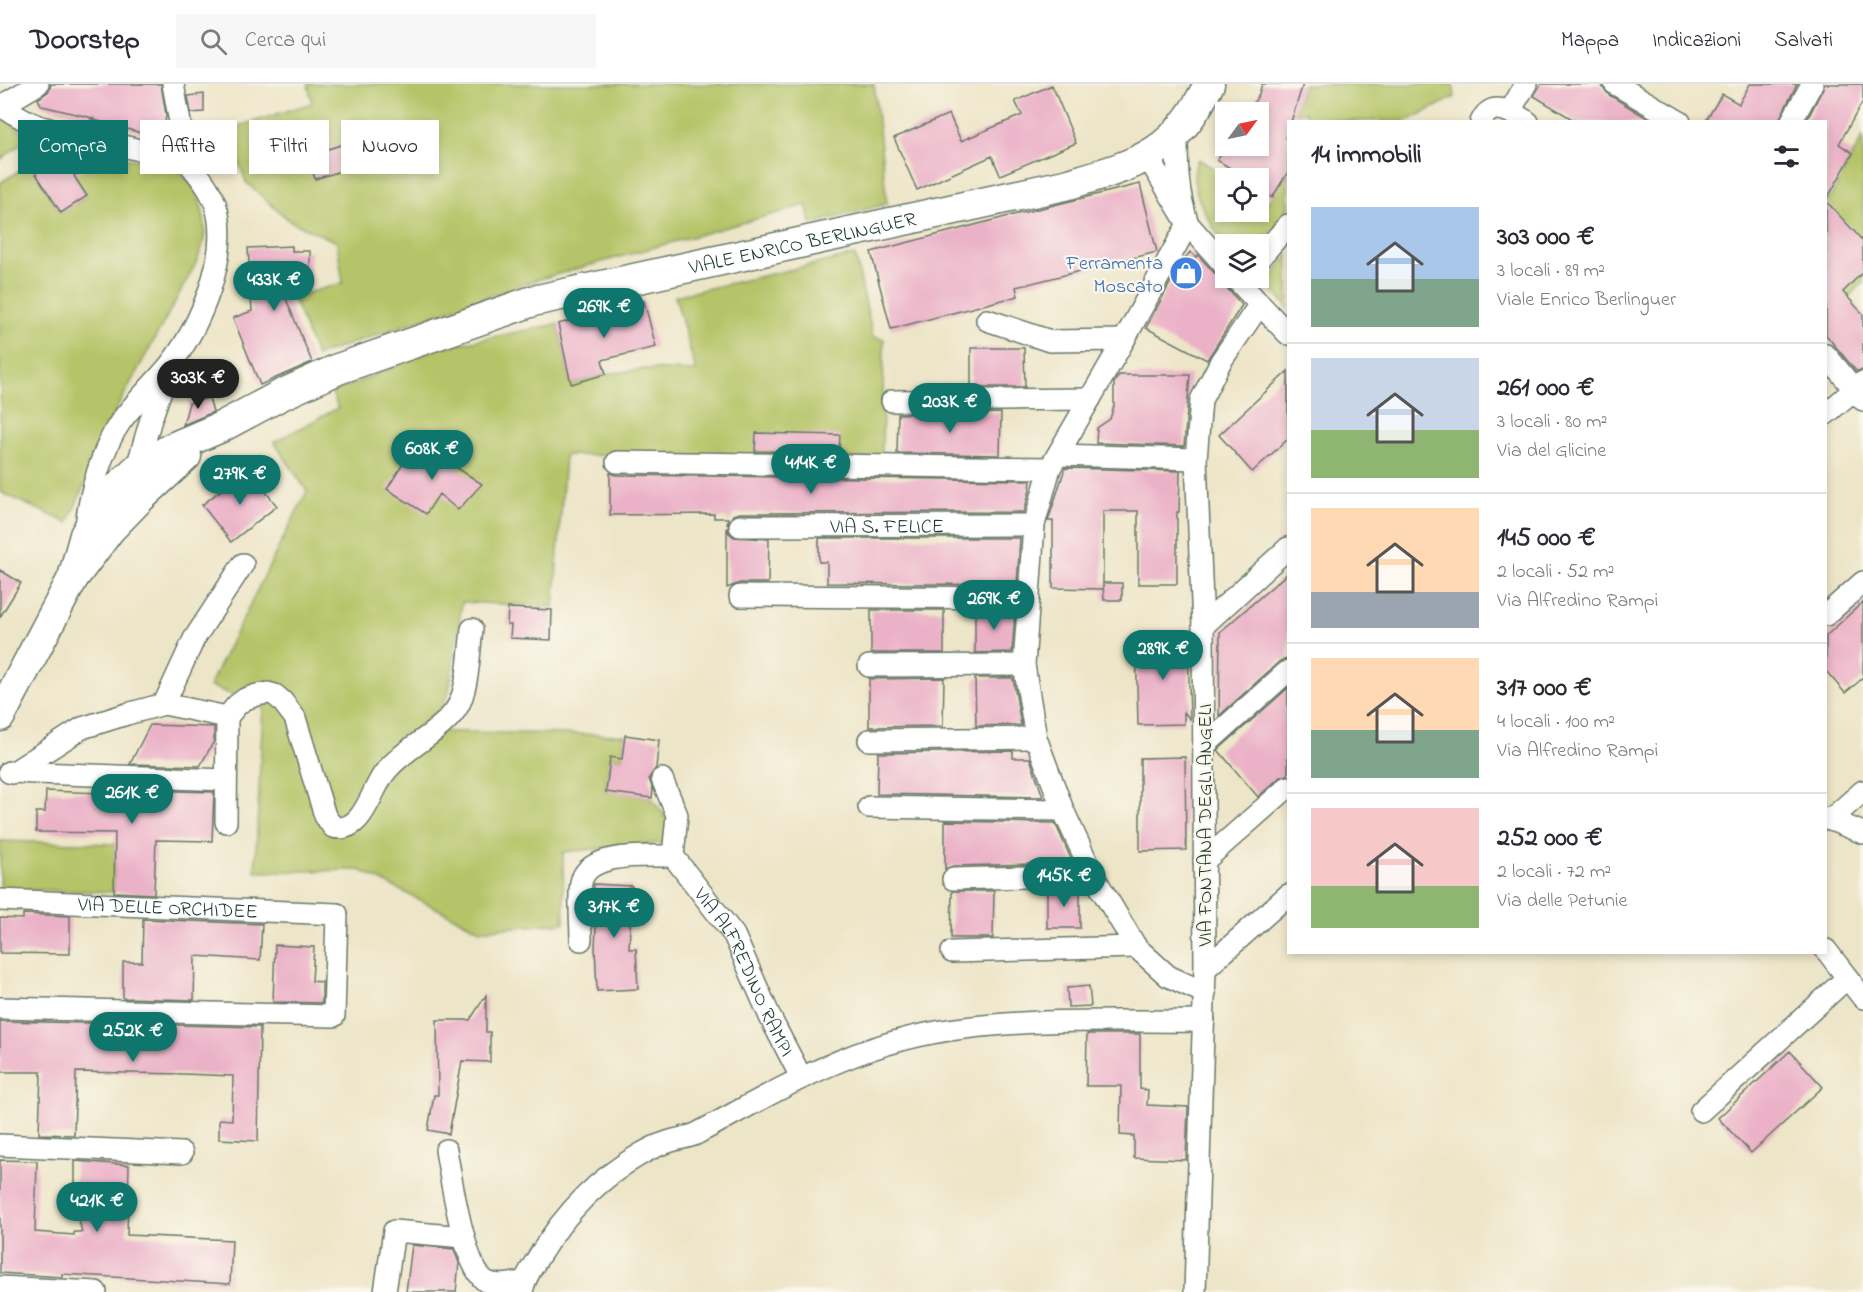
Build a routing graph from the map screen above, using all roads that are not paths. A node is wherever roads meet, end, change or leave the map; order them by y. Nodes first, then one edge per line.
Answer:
1 (38, 84) edge
2 (173, 84) edge
3 (1209, 84) edge
4 (1526, 84) edge
5 (1615, 84) edge
6 (1812, 84) edge
7 (0, 106) edge
8 (1510, 111) junction
9 (180, 120) edge
10 (1482, 120) edge
11 (1525, 120) edge
12 (1677, 120) edge
13 (1792, 120) edge
14 (1177, 133) junction
15 (140, 150) edge
16 (1147, 156) junction
17 (197, 174) edge
18 (1188, 224) junction
19 (1287, 226) edge
20 (1269, 247) edge
21 (1215, 253) edge
22 (1246, 288) edge
23 (1260, 304) junction
24 (987, 320) dead end
25 (1287, 333) edge
26 (1125, 340) junction
27 (1827, 356) edge
28 (170, 364) junction
29 (1860, 390) edge
30 (1090, 399) junction
31 (892, 401) dead end
32 (1827, 413) edge
33 (221, 427) junction
34 (114, 433) junction
35 (1196, 459) junction
36 (1054, 461) junction
37 (616, 462) dead end
38 (138, 468) junction
39 (169, 470) junction
40 (1034, 525) junction
41 (740, 526) dead end
42 (97, 532) junction
43 (1287, 549) edge
44 (243, 564) dead end
45 (1863, 582) edge
46 (740, 596) dead end
47 (1029, 598) junction
48 (1827, 614) edge
49 (1203, 626) junction
50 (472, 629) dead end
51 (1024, 664) junction
52 (869, 666) dead end
53 (1287, 672) edge
54 (164, 704) junction
55 (0, 716) edge
56 (227, 717) junction
57 (1036, 738) junction
58 (869, 740) dead end
59 (1204, 746) junction
60 (6, 771) edge
61 (662, 778) dead end
62 (226, 780) junction
63 (1287, 788) edge
64 (1863, 791) edge
65 (869, 807) dead end
66 (1063, 810) junction
67 (1828, 819) edge
68 (226, 822) dead end
69 (1863, 833) edge
70 (673, 856) junction
71 (1204, 861) junction
72 (1093, 875) junction
73 (953, 879) dead end
74 (1287, 896) edge
75 (0, 900) edge
76 (581, 940) dead end
77 (1136, 947) junction
78 (952, 951) dead end
79 (1827, 951) edge
80 (1205, 969) junction
81 (1847, 978) junction
82 (1205, 993) junction
83 (1863, 998) edge
84 (0, 1008) edge
85 (1204, 1021) junction
86 (801, 1077) junction
87 (1701, 1111) dead end
88 (0, 1146) edge
89 (446, 1150) dead end
90 (182, 1153) dead end
91 (464, 1237) junction
92 (0, 1287) edge
93 (525, 1288) edge
94 (96, 1292) edge
95 (385, 1292) edge
96 (1196, 1292) edge

1 - 7 street
2 - 9 street
3 - 14 main road, VIALE ENRICO BERLINGUER
4 - 8 street
5 - 12 street
6 - 13 street
7 - 15 street
8 - 10 street
8 - 11 street
14 - 16 main road, VIALE ENRICO BERLINGUER
14 - 18 street
16 - 18 street
16 - 33 main road, VIALE ENRICO BERLINGUER
17 - 28 street
18 - 21 street
18 - 26 street
19 - 20 street
22 - 23 street
23 - 25 street
23 - 35 street, VIA FONTANA DEGLI ANGELI
24 - 26 street
26 - 30 street
27 - 29 street
28 - 34 street
28 - 38 street
29 - 32 street
30 - 31 street
30 - 36 street
33 - 38 main road
33 - 39 main road
34 - 38 street
34 - 42 street
35 - 36 street
35 - 49 street, VIA FONTANA DEGLI ANGELI
36 - 37 street
36 - 40 street
38 - 39 street
38 - 42 main road
39 - 42 main road
40 - 41 street, VIA S. FELICE
40 - 47 street
42 - 55 main road
43 - 49 street
44 - 54 street
45 - 48 street
46 - 47 street
47 - 51 street
49 - 59 street, VIA FONTANA DEGLI ANGELI
50 - 56 street
51 - 52 street
51 - 57 street
53 - 59 street
54 - 56 street
54 - 60 street
56 - 62 street
57 - 58 street
57 - 66 street
59 - 71 street, VIA FONTANA DEGLI ANGELI
60 - 62 street
61 - 70 street
62 - 68 street
63 - 71 street
64 - 67 street
65 - 66 street
66 - 72 street
67 - 69 street
70 - 76 street
70 - 86 street, VIA ALFREDINO RAMPI
71 - 80 street, VIA FONTANA DEGLI ANGELI
72 - 73 street
72 - 77 street
74 - 80 street
75 - 84 street, VIA DELLE ORCHIDEE
77 - 78 street
77 - 82 street
79 - 81 street
80 - 82 street, VIA FONTANA DEGLI ANGELI
81 - 83 street
81 - 87 street
82 - 85 street, VIA FONTANA DEGLI ANGELI
85 - 86 street, VIA ALFREDINO RAMPI
85 - 96 street, VIA FONTANA DEGLI ANGELI
86 - 93 street, VIA ALFREDINO RAMPI
88 - 90 street
89 - 91 street
91 - 93 street
91 - 95 street
92 - 94 street

